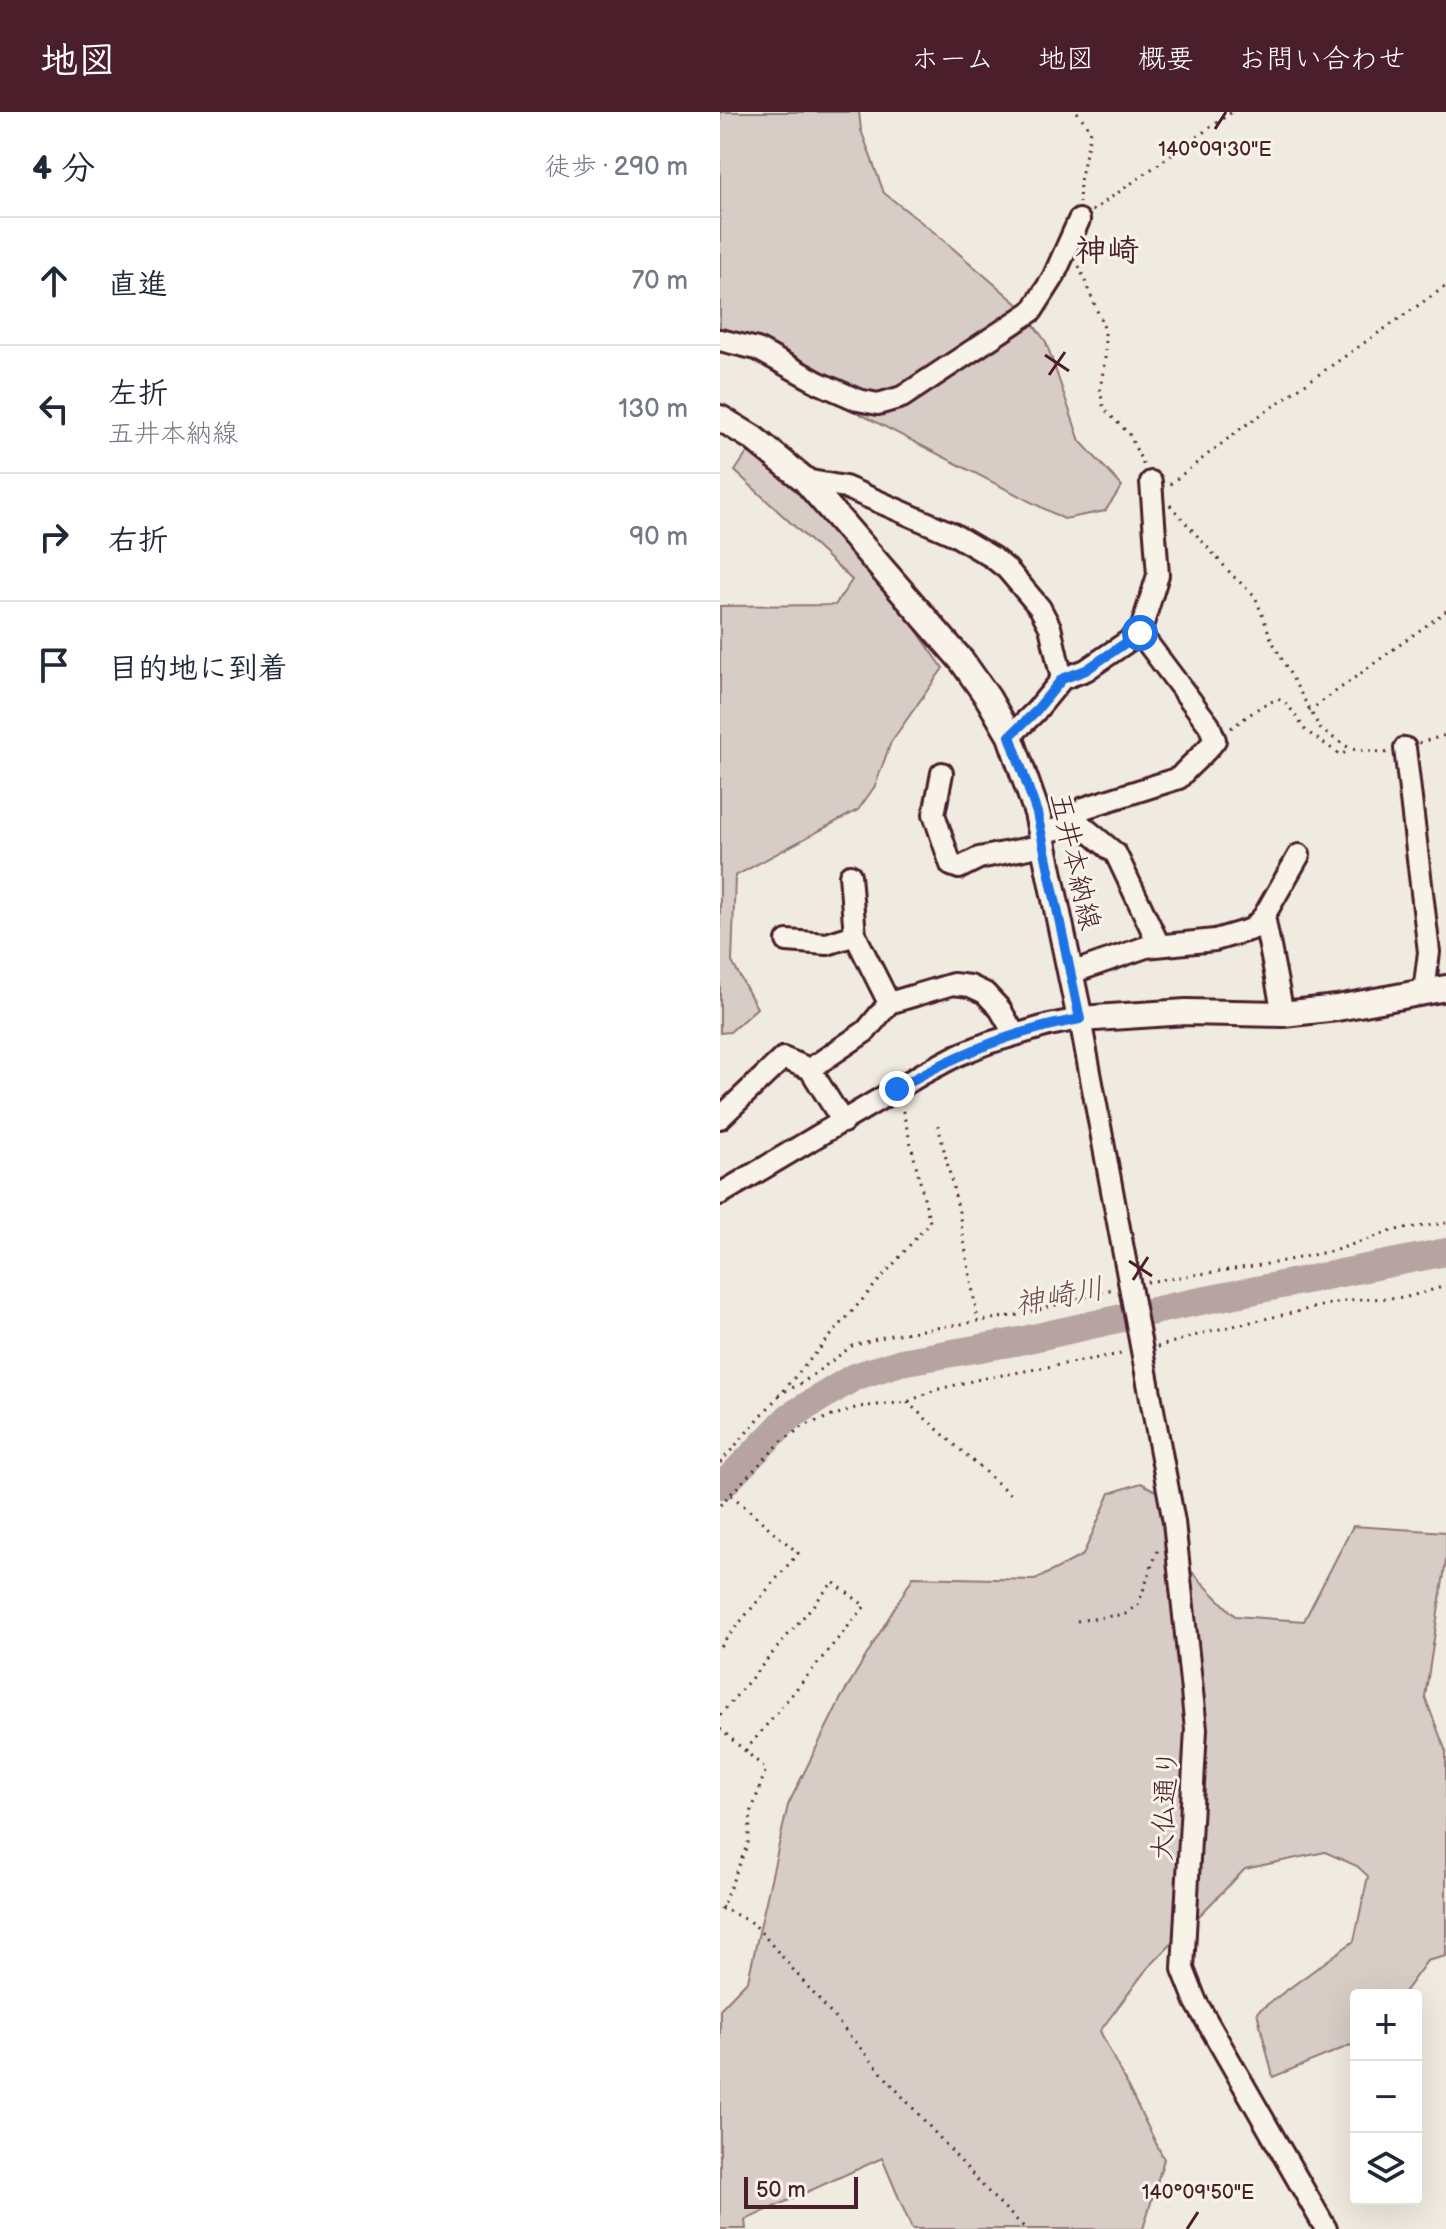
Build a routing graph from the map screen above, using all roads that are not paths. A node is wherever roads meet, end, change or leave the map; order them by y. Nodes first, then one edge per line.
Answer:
1 (1079, 220) road end
2 (720, 340) edge
3 (720, 418) edge
4 (805, 480) junction
5 (1155, 487) road end
6 (1140, 633) junction
7 (1062, 679) junction
8 (1010, 736) junction
9 (1405, 748) road end
10 (942, 773) dead end
11 (1074, 819) junction
12 (1043, 839) junction
13 (1299, 855) dead end
14 (850, 875) dead end
15 (1264, 916) junction
16 (855, 935) junction
17 (787, 941) dead end
18 (1159, 945) junction
19 (1071, 973) junction
20 (1435, 990) edge
21 (889, 1003) junction
22 (1283, 1014) junction
23 (1080, 1019) junction
24 (1015, 1035) junction
25 (810, 1069) junction
26 (720, 1118) edge
27 (843, 1122) junction
28 (720, 1194) edge
29 (1326, 2229) edge

1 - 2 street
3 - 4 main road, 五井本納線
4 - 7 street
4 - 8 main road, 五井本納線
5 - 6 street
6 - 7 street
6 - 11 street
7 - 8 street
8 - 12 main road, 五井本納線
9 - 20 street
10 - 12 street
11 - 12 street
11 - 18 street
12 - 19 main road, 五井本納線
13 - 15 street
14 - 16 street
15 - 18 street
15 - 22 street
16 - 17 street
16 - 21 street
18 - 19 street
19 - 23 main road, 五井本納線
20 - 22 main road
21 - 24 street
21 - 25 street
22 - 23 main road
23 - 24 street
23 - 29 street, 大仏通り
24 - 27 street
25 - 26 street
25 - 27 street
27 - 28 street

